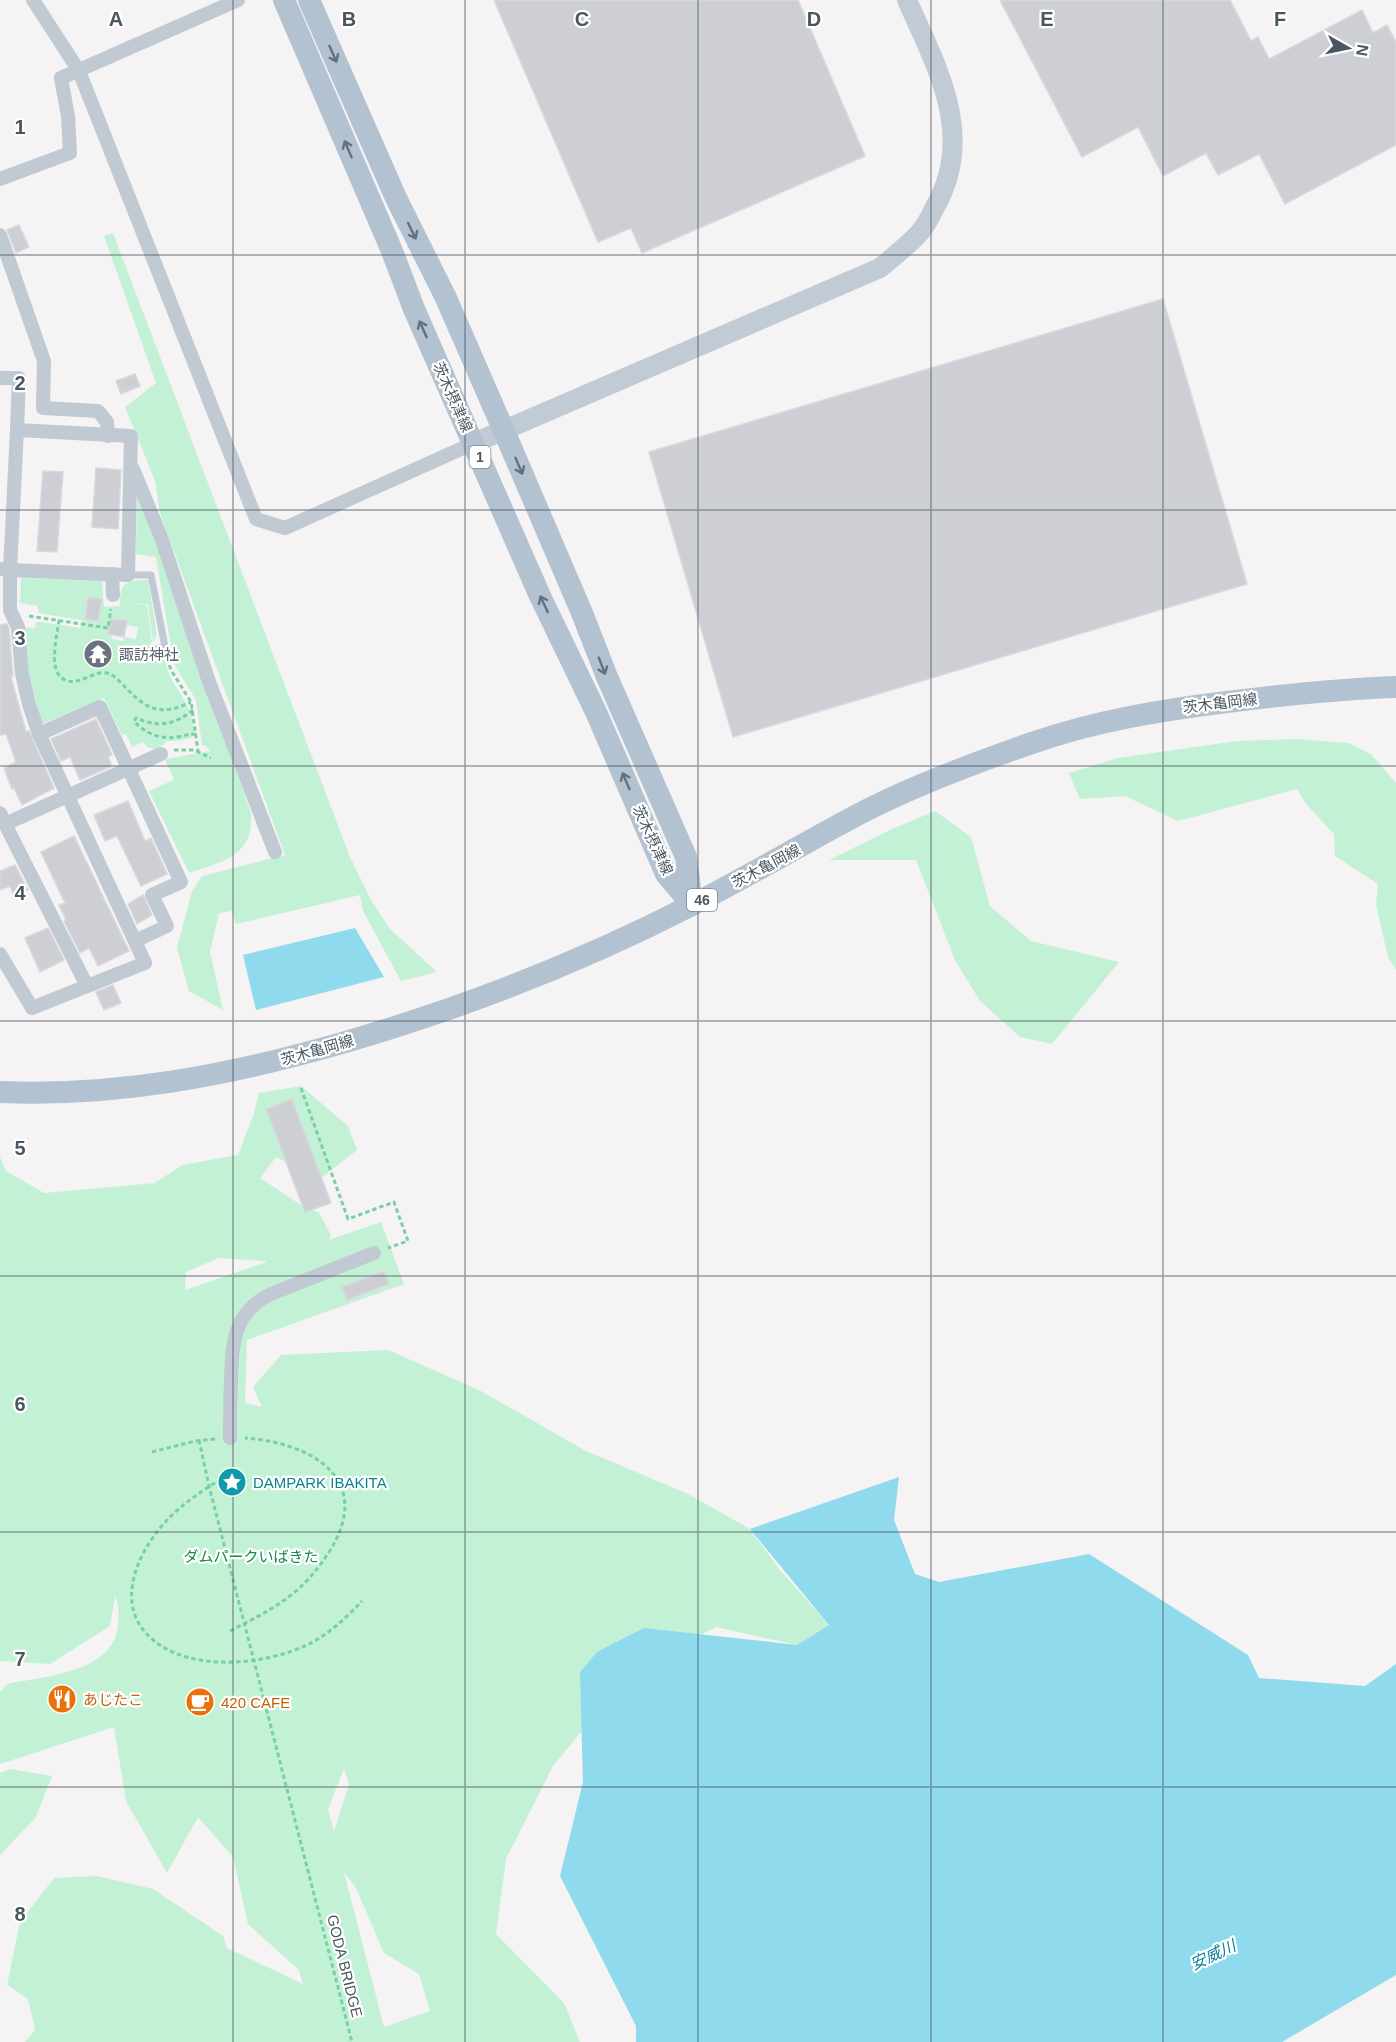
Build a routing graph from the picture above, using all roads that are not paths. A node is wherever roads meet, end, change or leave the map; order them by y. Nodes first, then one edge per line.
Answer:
1 (33, 0) edge
2 (238, 0) edge
3 (284, 0) edge
4 (309, 0) edge
5 (908, 0) edge
6 (79, 70) junction
7 (0, 179) edge
8 (0, 235) edge
9 (0, 378) edge
10 (17, 430) junction
11 (504, 431) junction
12 (108, 436) junction
13 (474, 444) junction
14 (131, 464) junction
15 (5, 570) edge
16 (112, 574) junction
17 (128, 575) junction
18 (113, 600) road end
19 (151, 650) dead end
20 (1396, 687) edge
21 (39, 734) junction
22 (161, 754) road end
23 (128, 769) junction
24 (67, 796) junction
25 (2, 818) edge
26 (276, 842) dead end
27 (692, 905) junction
28 (135, 941) junction
29 (0, 954) edge
30 (87, 987) junction
31 (0, 1092) edge
32 (374, 1253) road end
33 (230, 1438) road end

1 - 6 street
2 - 6 street
13 -> 3 main road, 茨木摂津線 / 1
4 -> 11 main road, 茨木摂津線 / 1
5 - 11 street
6 - 7 street
6 - 13 street
8 - 12 street
9 - 10 street
10 - 12 street
10 - 15 street
11 - 13 street
11 -> 27 main road, 茨木摂津線 / 1
12 - 14 street
27 -> 13 main road, 茨木摂津線 / 1
14 - 17 street
14 - 26 street
15 - 16 street
15 - 21 street
16 - 17 street
16 - 18 street
17 - 19 lane
20 - 27 main road, 茨木亀岡線 / 46
21 - 23 street
21 - 24 street
22 - 23 street
23 - 24 street
23 - 28 street
24 - 25 street
24 - 28 street
25 - 30 street
27 - 31 main road, 茨木亀岡線 / 46
28 - 30 street
29 - 30 street
32 - 33 street

